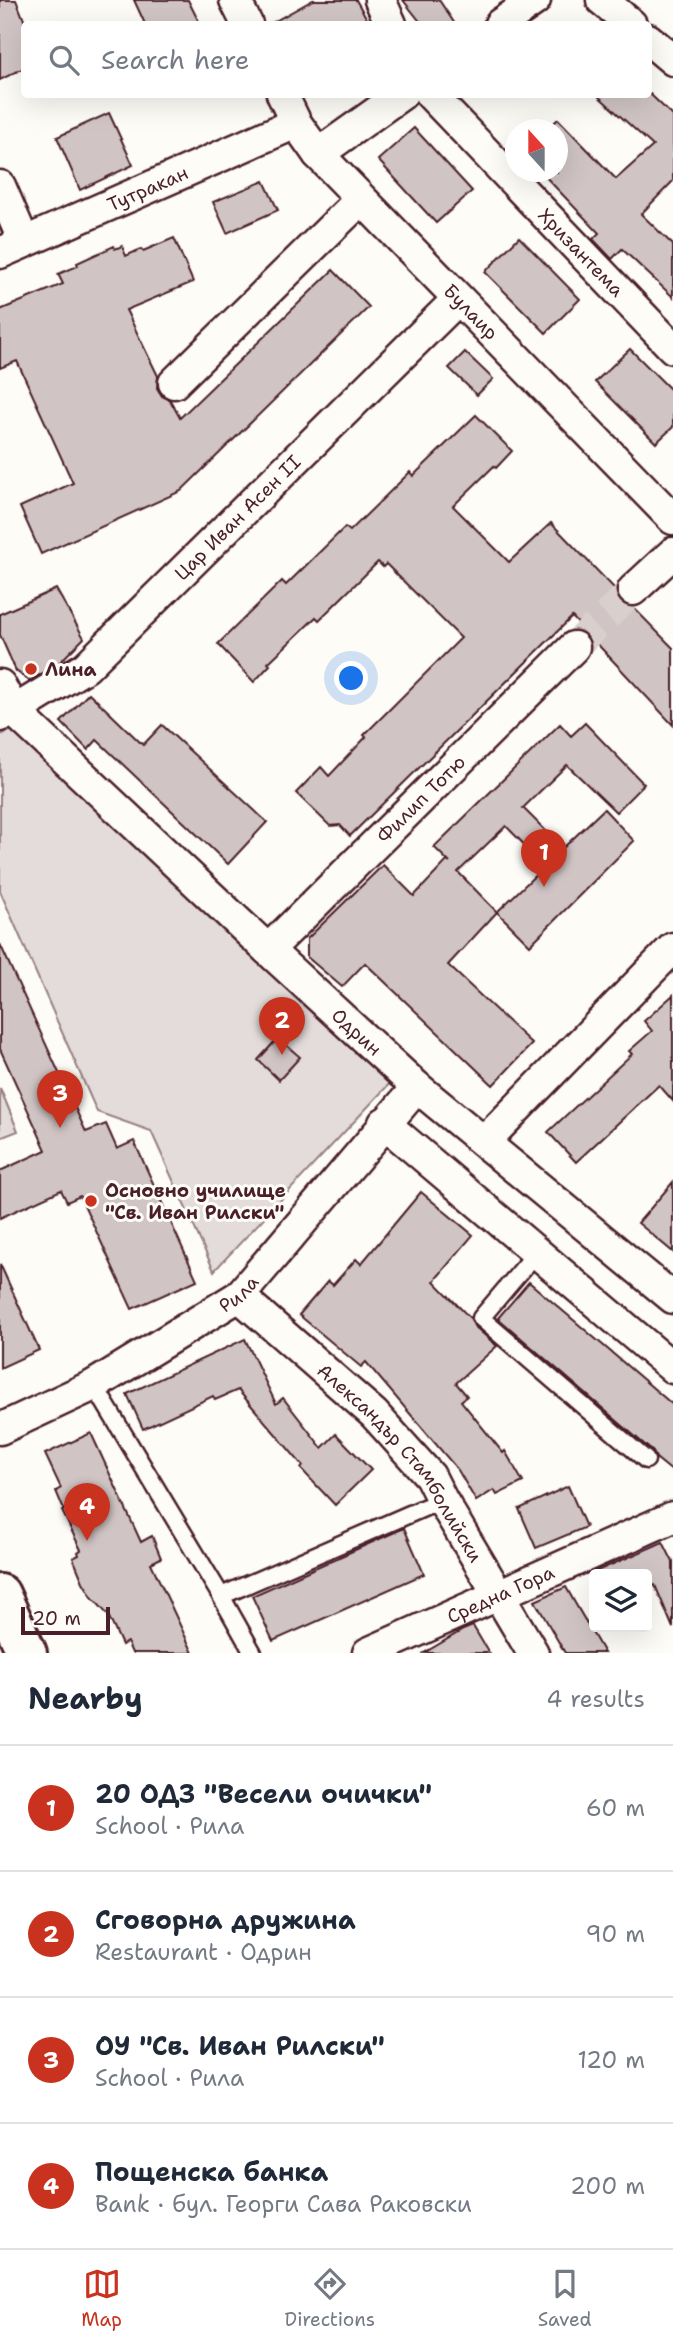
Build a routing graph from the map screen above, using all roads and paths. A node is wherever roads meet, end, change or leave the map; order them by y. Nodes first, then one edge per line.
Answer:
1 (235, 0) edge
2 (380, 0) edge
3 (535, 0) edge
4 (602, 0) edge
5 (246, 21) edge
6 (390, 21) edge
7 (504, 21) edge
8 (627, 21) edge
9 (284, 98) edge
10 (396, 98) edge
11 (434, 98) edge
12 (296, 123) junction
13 (318, 154) junction
14 (0, 186) edge
15 (360, 200) junction
16 (12, 248) edge
17 (458, 299) junction
18 (673, 348) edge
19 (174, 383) dead end
20 (673, 519) edge
21 (673, 553) edge
22 (632, 590) tunnel mouth
23 (574, 647) tunnel mouth
24 (5, 704) edge
25 (673, 949) edge
26 (268, 950) junction
27 (417, 1087) junction
28 (384, 1123) junction
29 (485, 1141) junction
30 (537, 1252) junction
31 (239, 1296) junction
32 (673, 1298) edge
33 (673, 1368) edge
34 (94, 1385) junction
35 (0, 1429) edge
36 (646, 1460) dead end
37 (442, 1500) junction
38 (673, 1517) edge
39 (0, 1594) edge
40 (498, 1594) junction
41 (221, 1596) junction
42 (27, 1653) edge
43 (253, 1653) edge
44 (368, 1653) edge
45 (533, 1653) edge

1 - 5 street
2 - 6 street
3 - 7 street
4 - 8 street
9 - 12 street, Булаир
10 - 13 street
11 - 18 street, Хризантема
12 - 13 street, Булаир
12 - 16 street, Тутракан
13 - 15 street, Булаир
14 - 16 street
15 - 17 street, Булаир
15 - 19 street
17 - 20 street, Булаир
17 - 24 street, Цар Иван Асен II
21 - 22 street
23 - 26 street, Филип Тотю
24 - 26 street, Одрин
25 - 29 street
26 - 27 street, Одрин
27 - 28 street, Рила
27 - 29 street, Одрин
28 - 30 street
28 - 31 street, Рила
29 - 32 street, Одрин
30 - 33 street
30 - 36 lane
31 - 34 street, Рила
31 - 37 street, Александър Стамболийски
34 - 35 street, Рила
34 - 41 lane
37 - 40 street, Александър Стамболийски
37 - 41 lane
38 - 40 street, Средна Гора
39 - 42 main road
40 - 44 street, Средна Гора
40 - 45 street, Александър Стамболийски
41 - 43 lane

